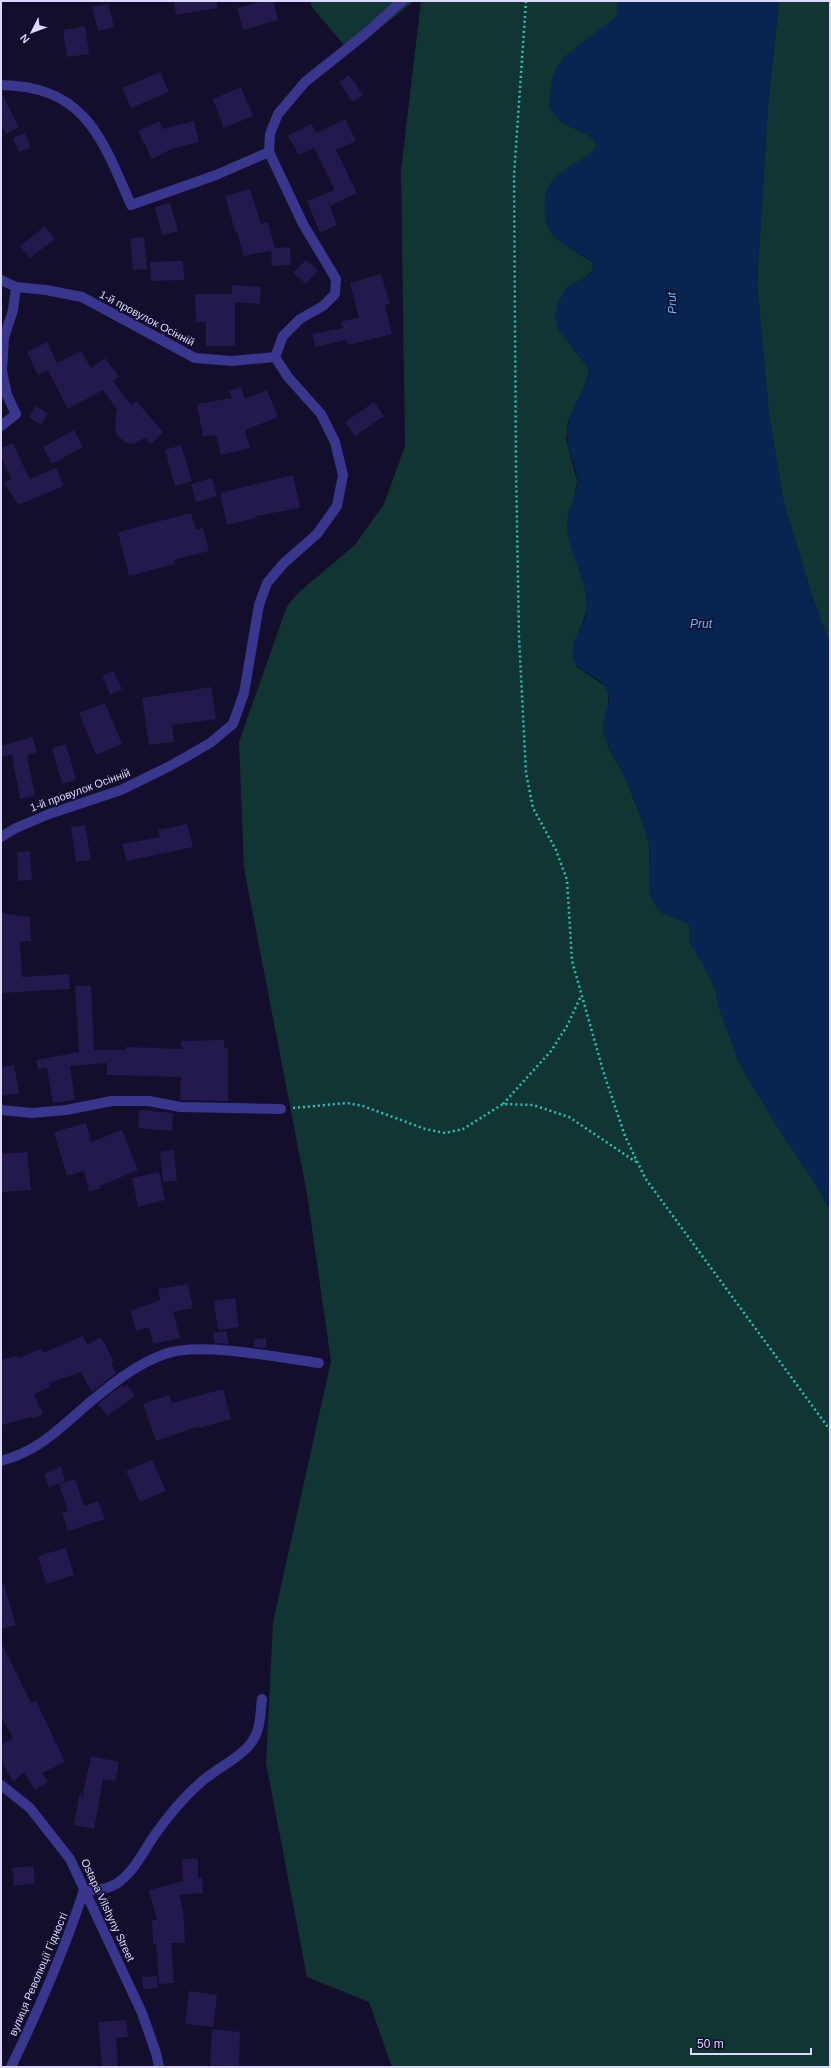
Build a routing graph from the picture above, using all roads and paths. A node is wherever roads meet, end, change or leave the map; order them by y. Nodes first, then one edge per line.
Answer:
1 (402, 1) edge
2 (526, 1) edge
3 (1, 85) edge
4 (269, 152) junction
5 (1, 280) edge
6 (16, 287) junction
7 (276, 357) junction
8 (1, 426) edge
9 (1, 837) edge
10 (582, 996) junction
11 (503, 1104) junction
12 (281, 1109) joint
13 (1, 1110) edge
14 (638, 1163) junction
15 (319, 1363) dead end
16 (830, 1430) edge
17 (1, 1461) edge
18 (262, 1699) dead end
19 (1, 1785) edge
20 (84, 1890) junction
21 (11, 2067) edge
22 (159, 2067) edge

1 - 4 street
2 - 10 path
3 - 4 street
4 - 7 street
5 - 6 street, 1-й провулок Осінній
6 - 7 street, 1-й провулок Осінній
6 - 8 street
7 - 9 street, 1-й провулок Осінній
10 - 11 path
10 - 14 path
11 - 12 path
11 - 14 path
12 - 13 street
14 - 16 path
15 - 17 street
18 - 20 street
19 - 20 street, Ostapa Vilshyny Street
20 - 21 street, вулиця Революції Гідності
20 - 22 street, Ostapa Vilshyny Street

